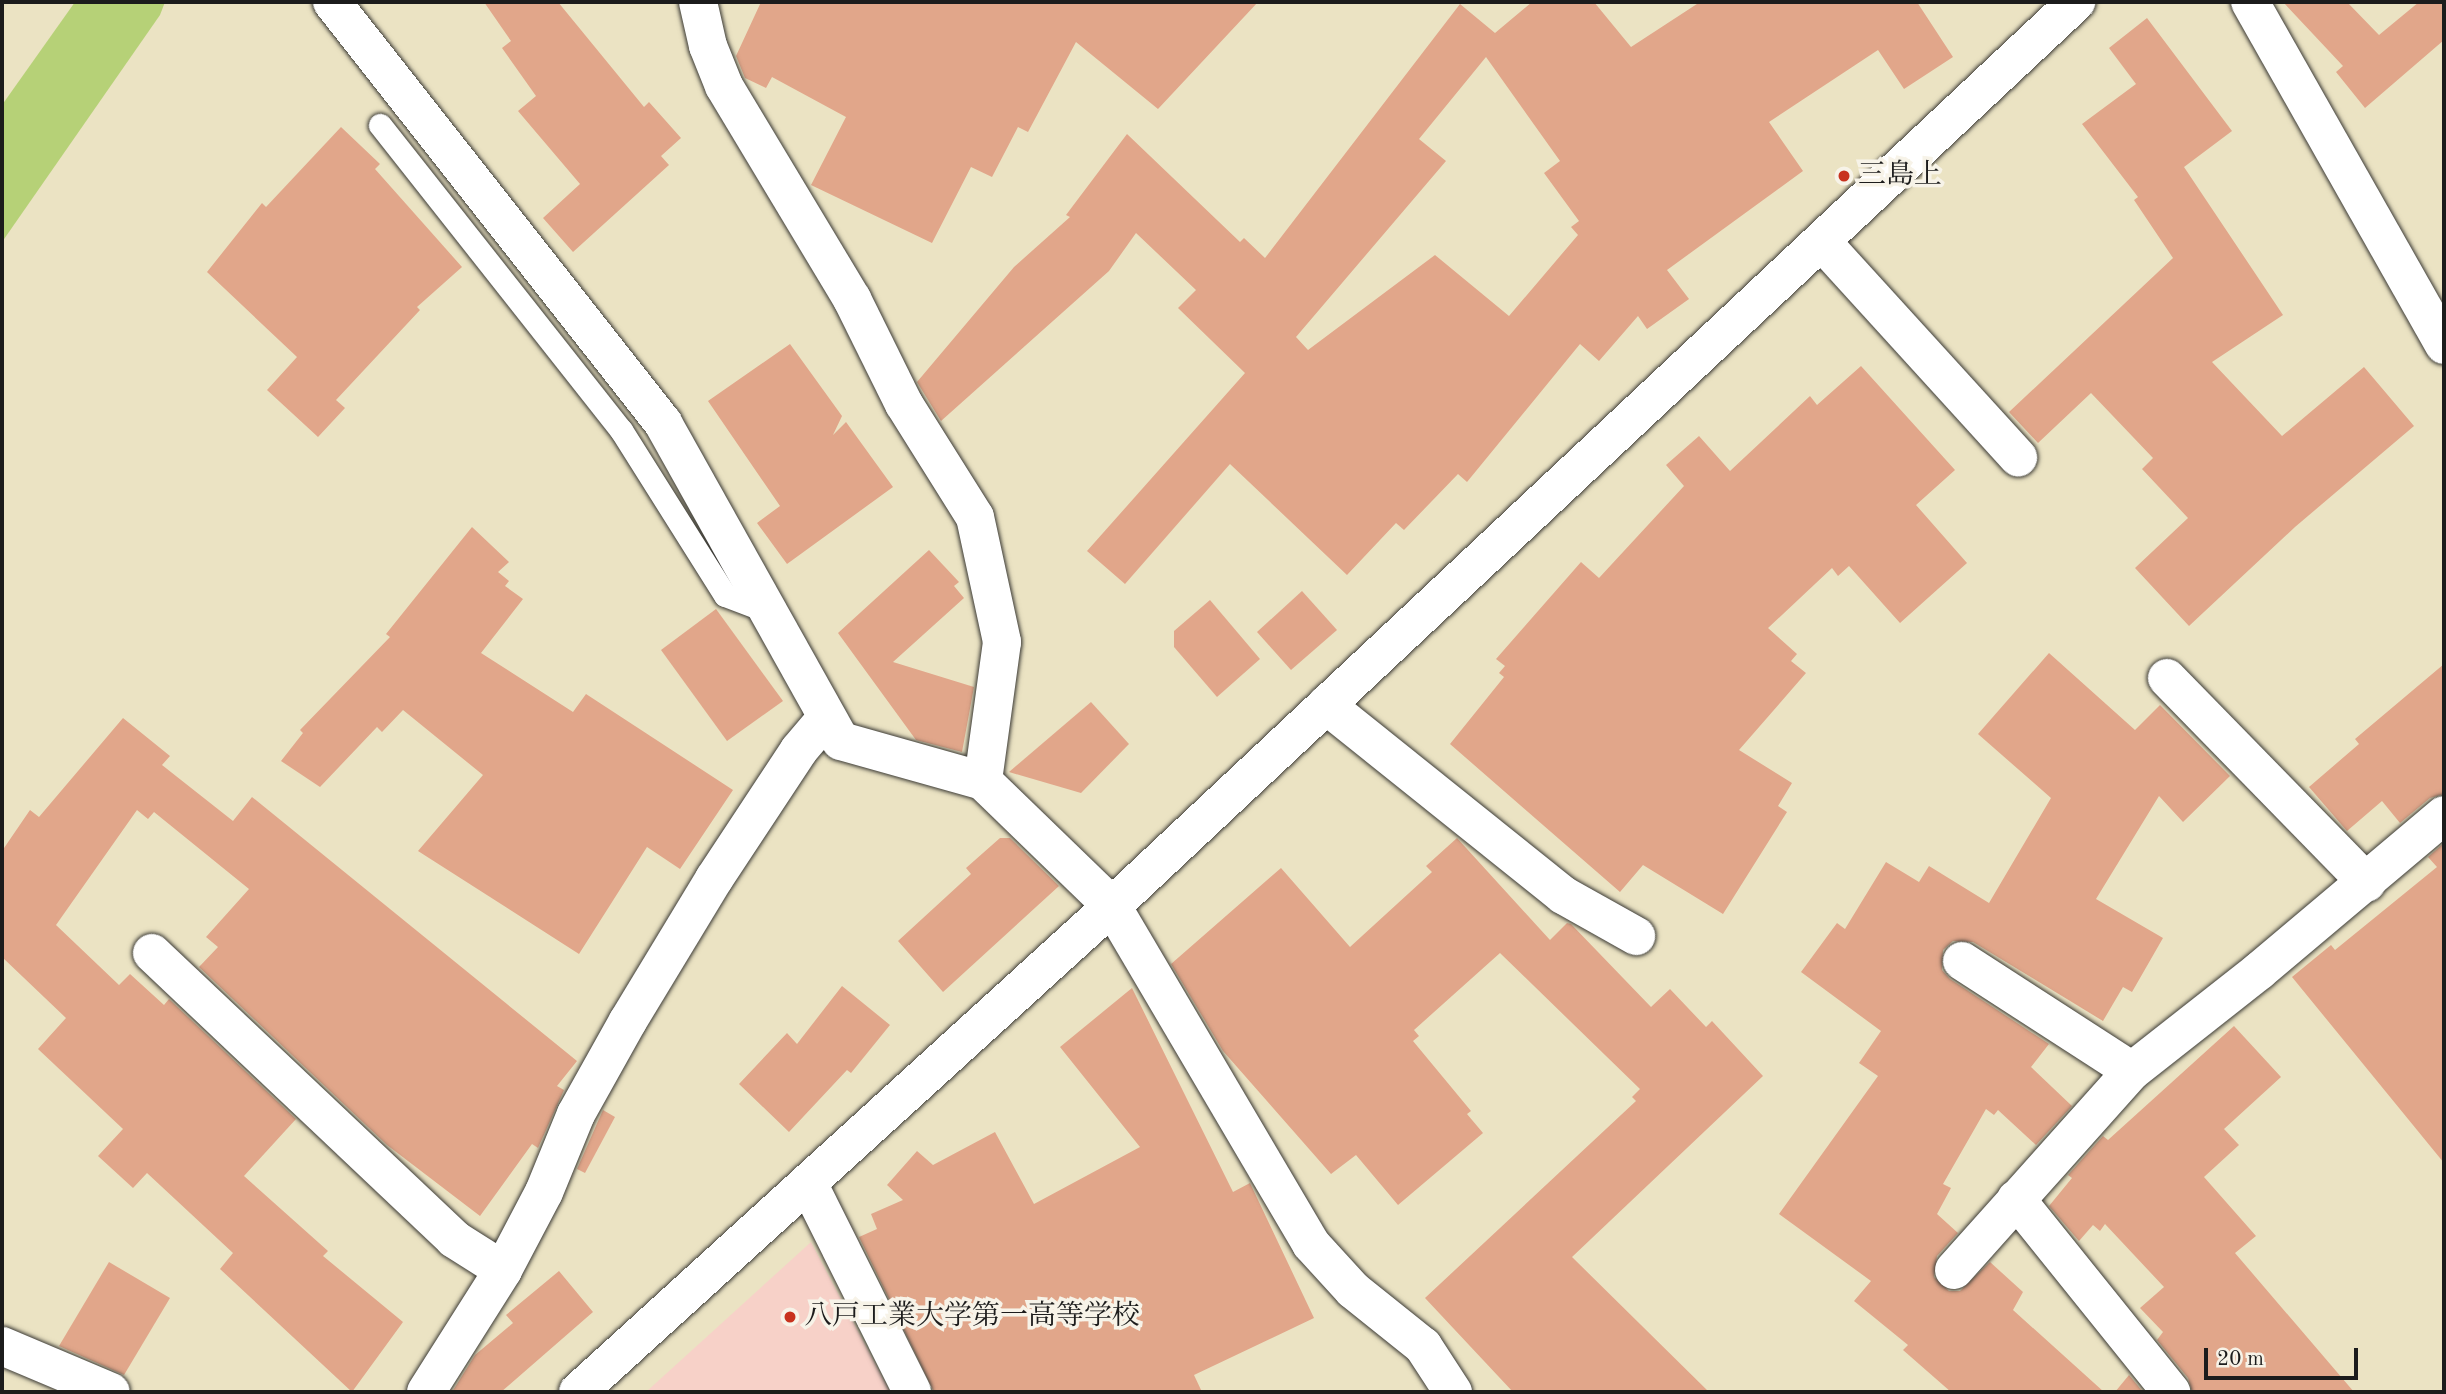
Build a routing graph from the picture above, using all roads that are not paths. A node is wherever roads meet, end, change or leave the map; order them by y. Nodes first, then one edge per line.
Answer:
1 (332, 2) edge
2 (698, 2) edge
3 (2076, 2) edge
4 (2250, 2) edge
5 (380, 125) dead end
6 (1823, 243) junction
7 (2444, 345) edge
8 (2018, 457) dead end
9 (767, 611) junction
10 (2167, 678) dead end
11 (1326, 705) junction
12 (827, 717) junction
13 (984, 781) junction
14 (2444, 815) edge
15 (2367, 883) junction
16 (1112, 906) junction
17 (1636, 936) dead end
18 (152, 953) dead end
19 (1962, 961) dead end
20 (2132, 1070) junction
21 (808, 1183) junction
22 (2016, 1199) junction
23 (503, 1270) junction
24 (1954, 1270) dead end
25 (2, 1346) edge
26 (111, 1392) edge
27 (426, 1392) edge
28 (578, 1392) edge
29 (912, 1392) edge
30 (1453, 1392) edge
31 (2171, 1392) edge

1 - 9 street
2 - 13 street
3 - 6 street
4 - 7 street
5 - 9 lane
6 - 8 street
6 - 11 street
9 - 12 street
10 - 15 street
11 - 16 street
11 - 17 street
12 - 13 street
12 - 23 street
13 - 16 street
14 - 15 street
15 - 20 street
16 - 21 street
16 - 30 street
18 - 23 street
19 - 20 street
20 - 22 street
21 - 28 street
21 - 29 street
22 - 24 street
22 - 31 street
23 - 27 street
25 - 26 street

